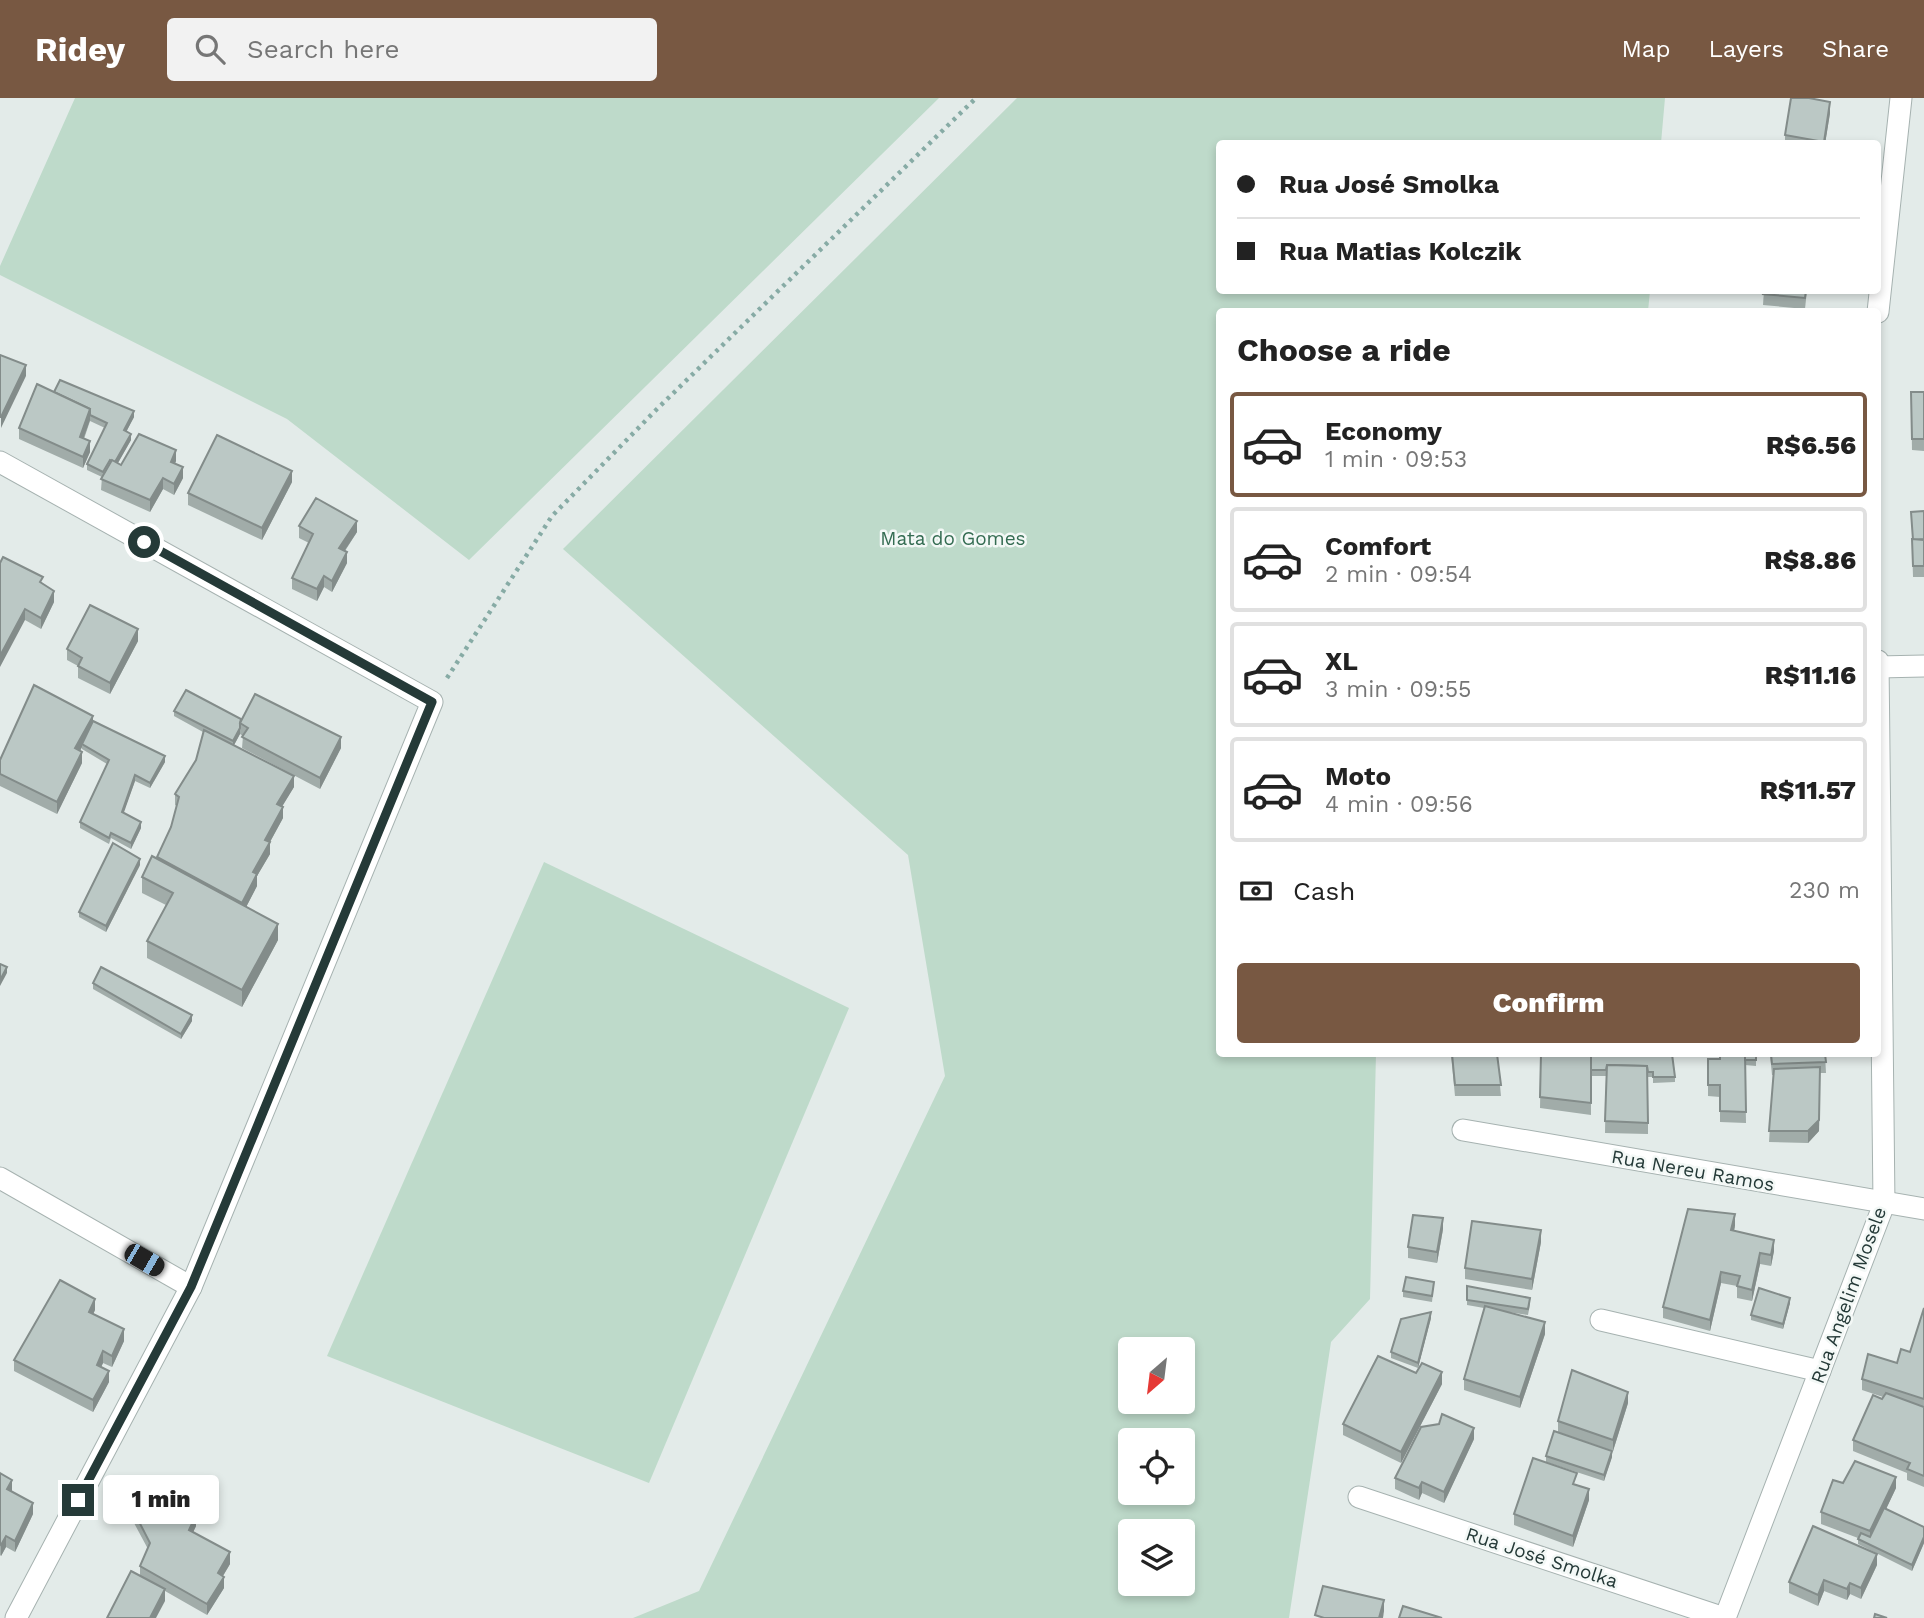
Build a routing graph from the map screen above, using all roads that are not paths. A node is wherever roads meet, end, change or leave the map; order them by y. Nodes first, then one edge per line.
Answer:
1 (1901, 98) edge
2 (1881, 284) edge
3 (0, 462) edge
4 (1924, 666) edge
5 (1881, 667) edge
6 (1881, 935) edge
7 (1463, 1130) dead end
8 (0, 1178) edge
9 (1884, 1203) junction
10 (1924, 1209) edge
11 (191, 1287) junction
12 (1601, 1320) dead end
13 (1820, 1371) junction
14 (1359, 1497) dead end
15 (16, 1618) edge
16 (1724, 1618) edge

1 - 2 street
3 - 11 street
4 - 5 street
6 - 9 street, Rua Angelim Mosele
7 - 9 street, Rua Nereu Ramos
8 - 11 street
9 - 10 street, Rua Nereu Ramos
9 - 13 street, Rua Angelim Mosele
11 - 15 street
12 - 13 street
13 - 16 street, Rua Angelim Mosele
14 - 16 street, Rua José Smolka

